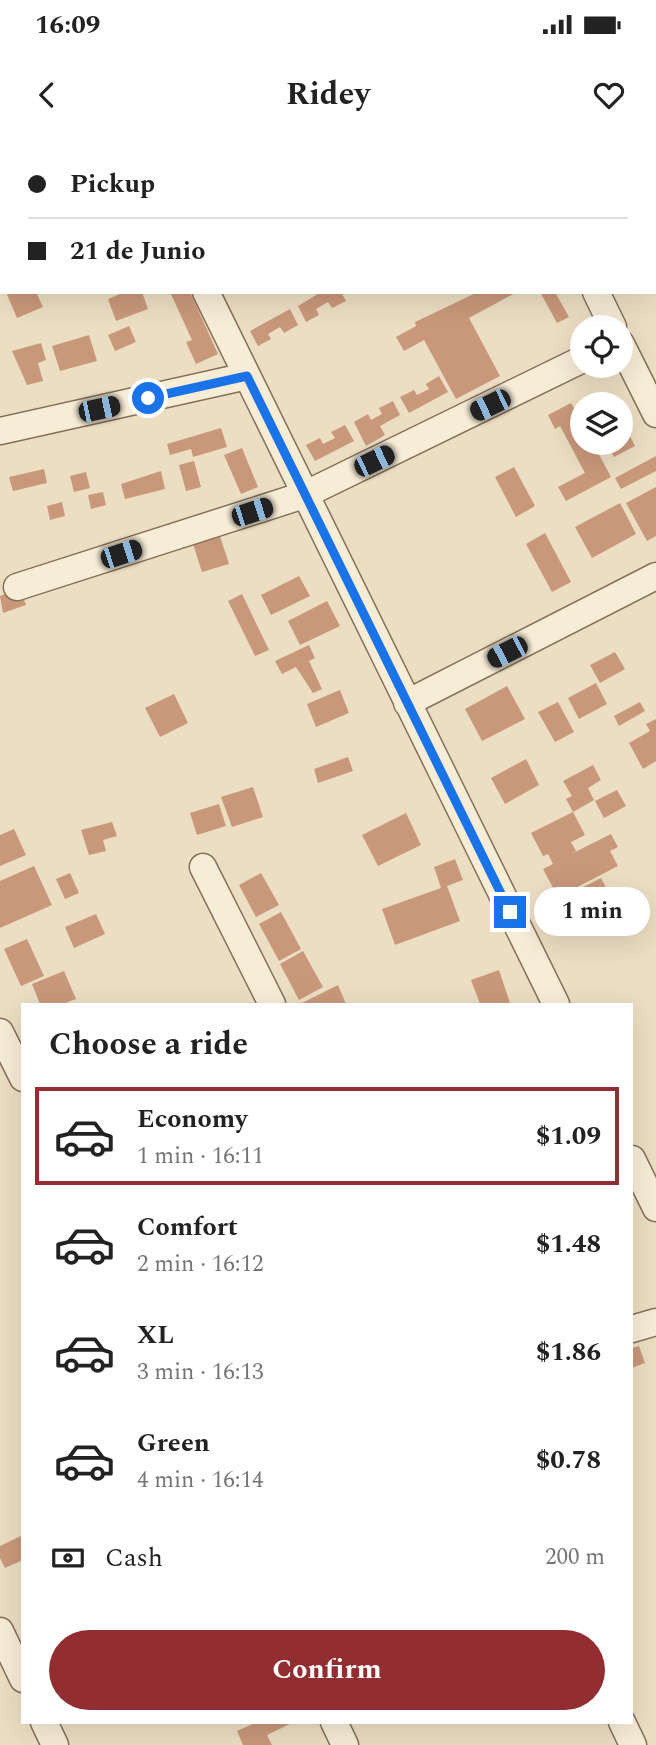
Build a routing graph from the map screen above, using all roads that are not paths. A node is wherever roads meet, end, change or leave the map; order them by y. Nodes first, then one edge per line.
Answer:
1 (213, 294) edge
2 (597, 294) edge
3 (607, 315) edge
4 (570, 365) edge
5 (633, 368) edge
6 (247, 376) junction
7 (656, 414) edge
8 (0, 431) edge
9 (304, 495) junction
10 (656, 576) edge
11 (17, 587) dead end
12 (407, 702) junction
13 (203, 867) dead end
14 (271, 1003) edge
15 (556, 1003) edge
16 (0, 1032) edge
17 (21, 1074) edge
18 (633, 1161) edge
19 (656, 1208) edge
20 (656, 1322) edge
21 (633, 1329) edge
22 (0, 1631) edge
23 (21, 1675) edge
24 (45, 1724) edge
25 (335, 1724) edge
26 (623, 1724) edge
27 (55, 1745) edge
28 (345, 1745) edge
29 (633, 1745) edge

1 - 6 street
2 - 3 street
4 - 9 street
5 - 7 street
6 - 8 street
6 - 9 street
9 - 11 street
9 - 12 street
10 - 12 street
12 - 15 street
13 - 14 street
16 - 17 street
18 - 19 street
20 - 21 street
22 - 23 street
24 - 27 street
25 - 28 street
26 - 29 street

